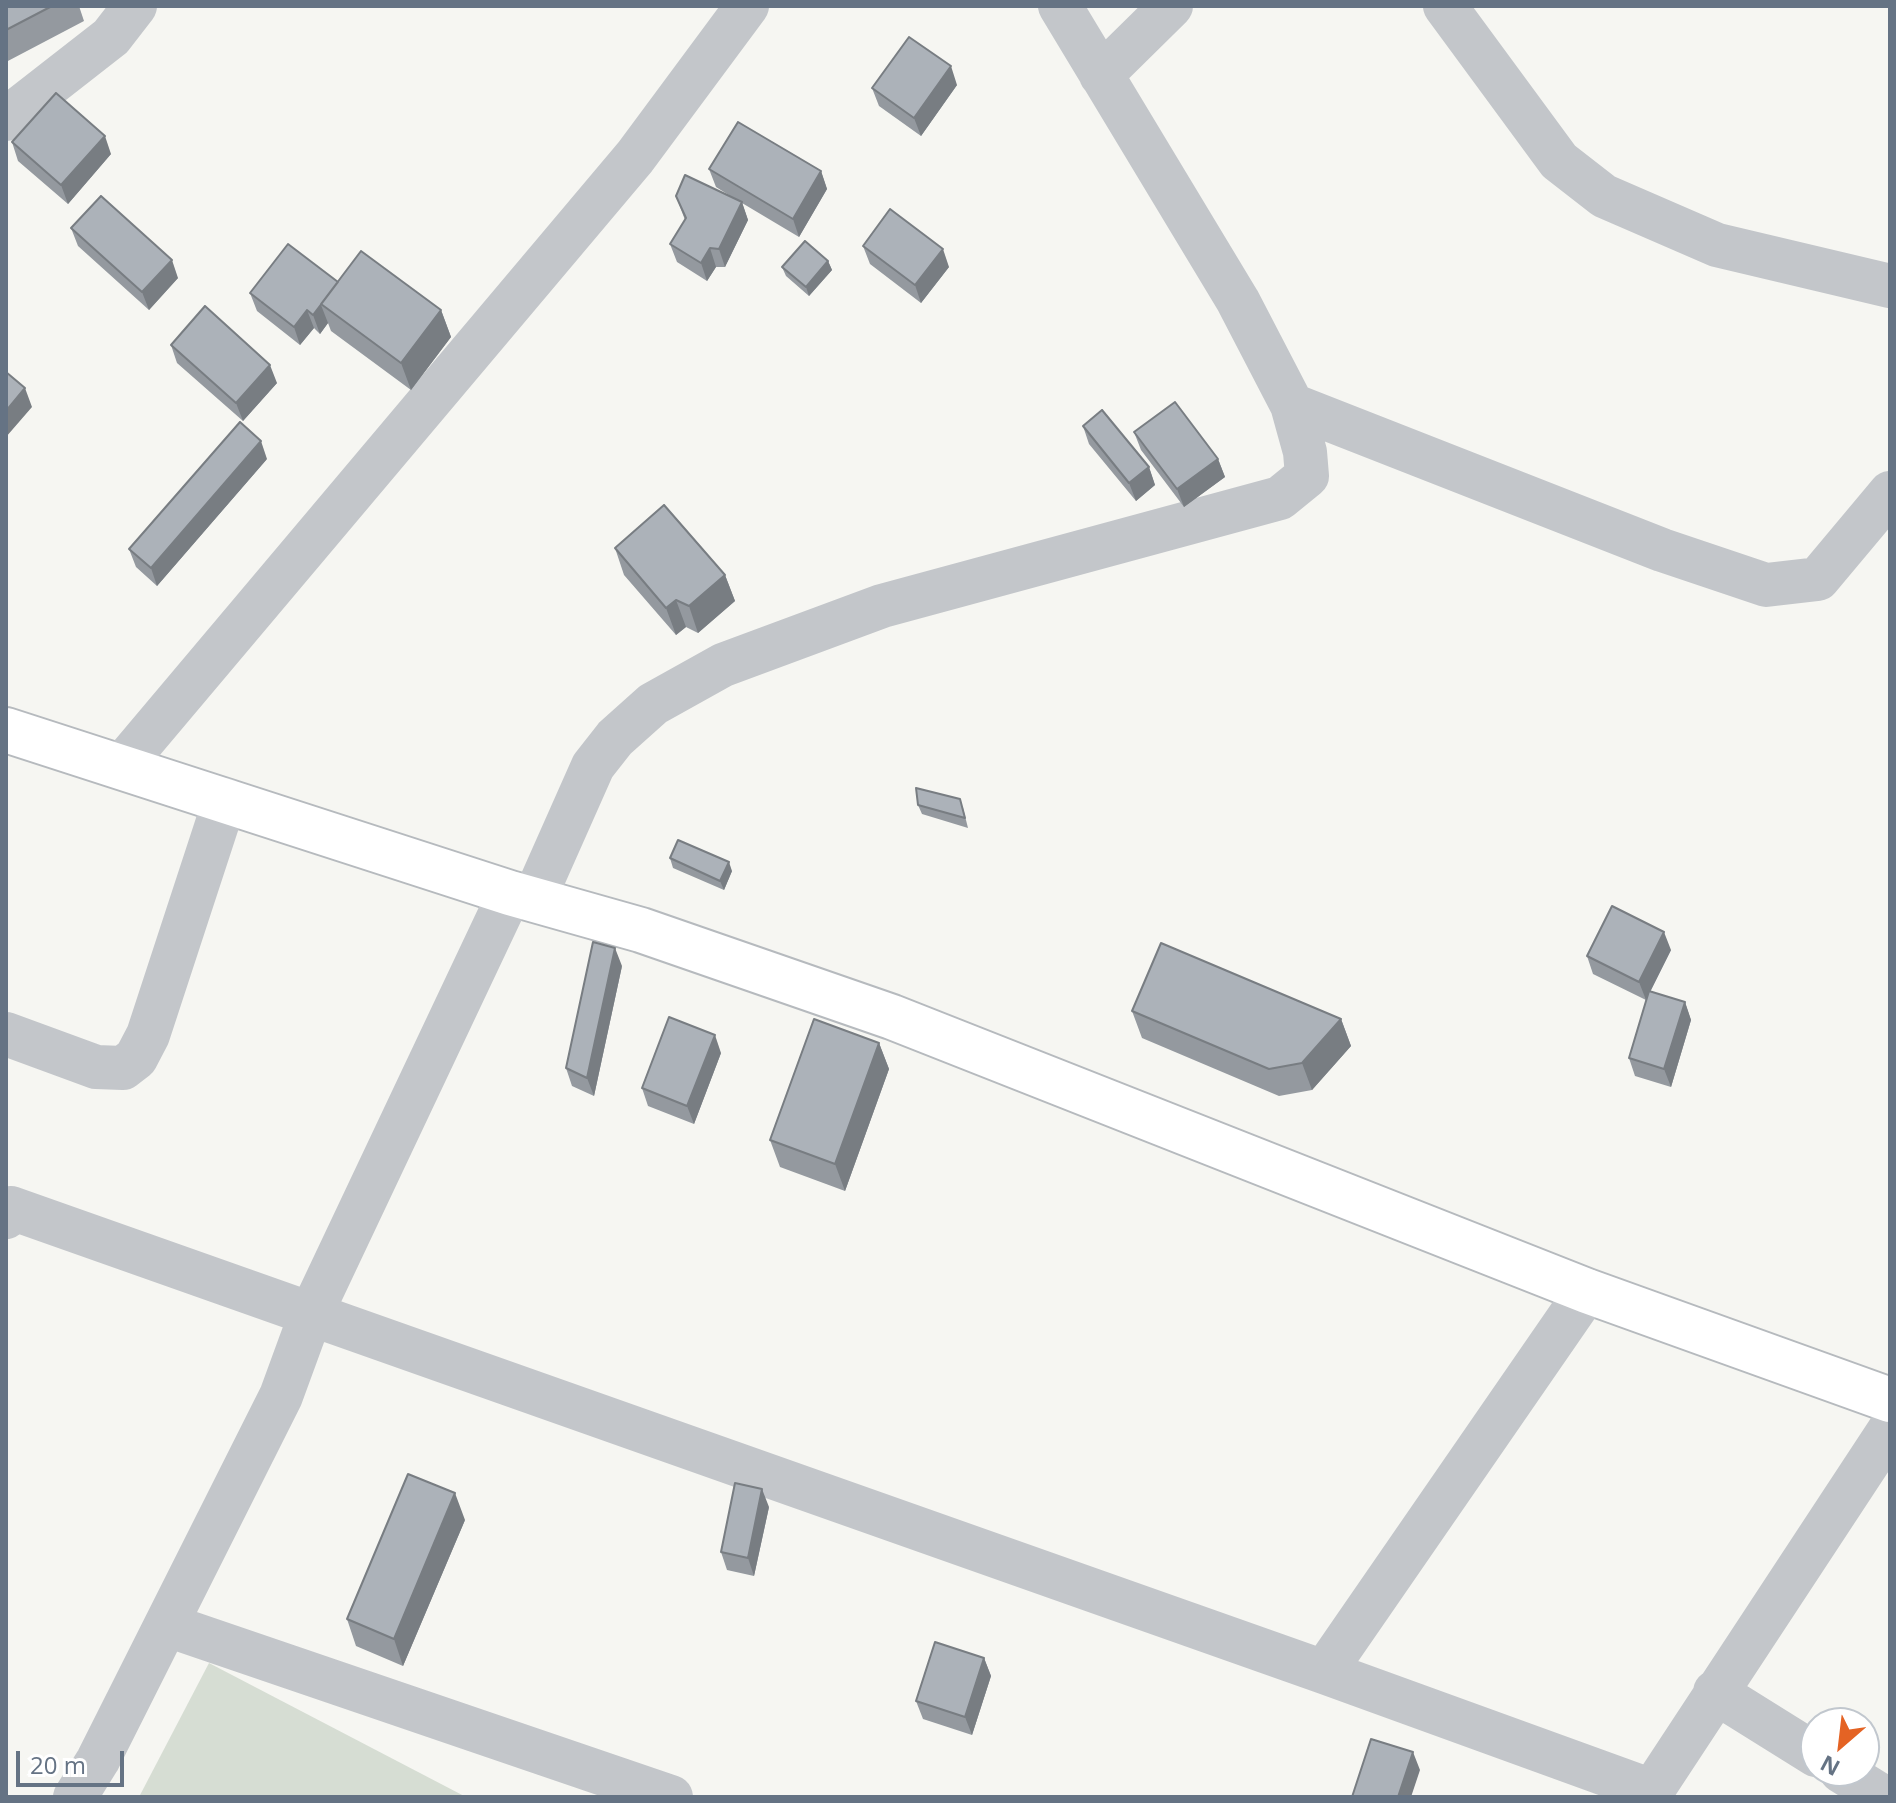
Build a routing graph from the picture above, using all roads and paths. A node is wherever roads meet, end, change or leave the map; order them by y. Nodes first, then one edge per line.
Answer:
1 (135, 6) edge
2 (747, 6) edge
3 (1060, 6) edge
4 (1171, 6) edge
5 (1445, 6) edge
6 (1101, 75) junction
7 (6, 119) edge
8 (1890, 286) edge
9 (1292, 405) junction
10 (1890, 493) edge
11 (6, 730) edge
12 (121, 767) junction
13 (225, 800) junction
14 (522, 896) junction
15 (6, 1034) edge
16 (6, 1217) edge
17 (1587, 1291) junction
18 (311, 1314) junction
19 (1890, 1400) edge
20 (1890, 1429) edge
21 (167, 1625) junction
22 (1324, 1672) junction
23 (1715, 1692) junction
24 (1800, 1745) edge
25 (1650, 1794) edge
26 (75, 1797) edge
27 (671, 1797) edge

1 - 7 street
2 - 12 street
3 - 6 street
4 - 6 street
5 - 8 street
6 - 9 street
9 - 10 street
9 - 14 street
11 - 12 main road
12 - 13 main road
13 - 14 main road
13 - 15 street
14 - 17 main road
14 - 18 street
16 - 18 street
17 - 19 main road
17 - 22 street
18 - 21 street
18 - 22 street
20 - 23 street
21 - 26 street
21 - 27 street
22 - 25 street
23 - 24 street
23 - 25 street

